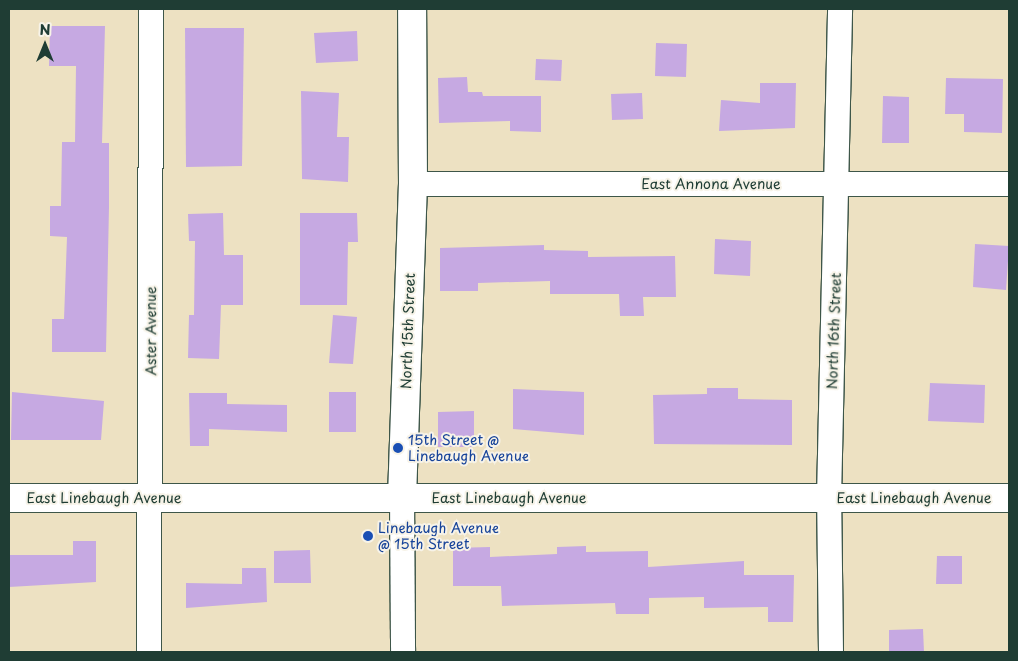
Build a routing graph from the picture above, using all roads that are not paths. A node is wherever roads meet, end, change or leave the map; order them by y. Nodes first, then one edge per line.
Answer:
1 (151, 9) edge
2 (412, 9) edge
3 (840, 9) edge
4 (413, 184) junction
5 (838, 184) junction
6 (1009, 184) edge
7 (9, 498) edge
8 (151, 498) junction
9 (402, 498) junction
10 (829, 498) junction
11 (1009, 498) edge
12 (149, 652) edge
13 (403, 652) edge
14 (831, 652) edge

1 - 8 street, Aster Avenue
2 - 4 street, North 15th Street
3 - 5 street, North 16th Street
4 - 5 street, East Annona Avenue
4 - 9 street, North 15th Street
5 - 6 street, East Annona Avenue
5 - 10 street, North 16th Street
7 - 8 street, East Linebaugh Avenue
8 - 9 street, East Linebaugh Avenue
8 - 12 street, Aster Avenue
9 - 10 street, East Linebaugh Avenue
9 - 13 street, North 15th Street
10 - 11 street, East Linebaugh Avenue
10 - 14 street, North 16th Street

